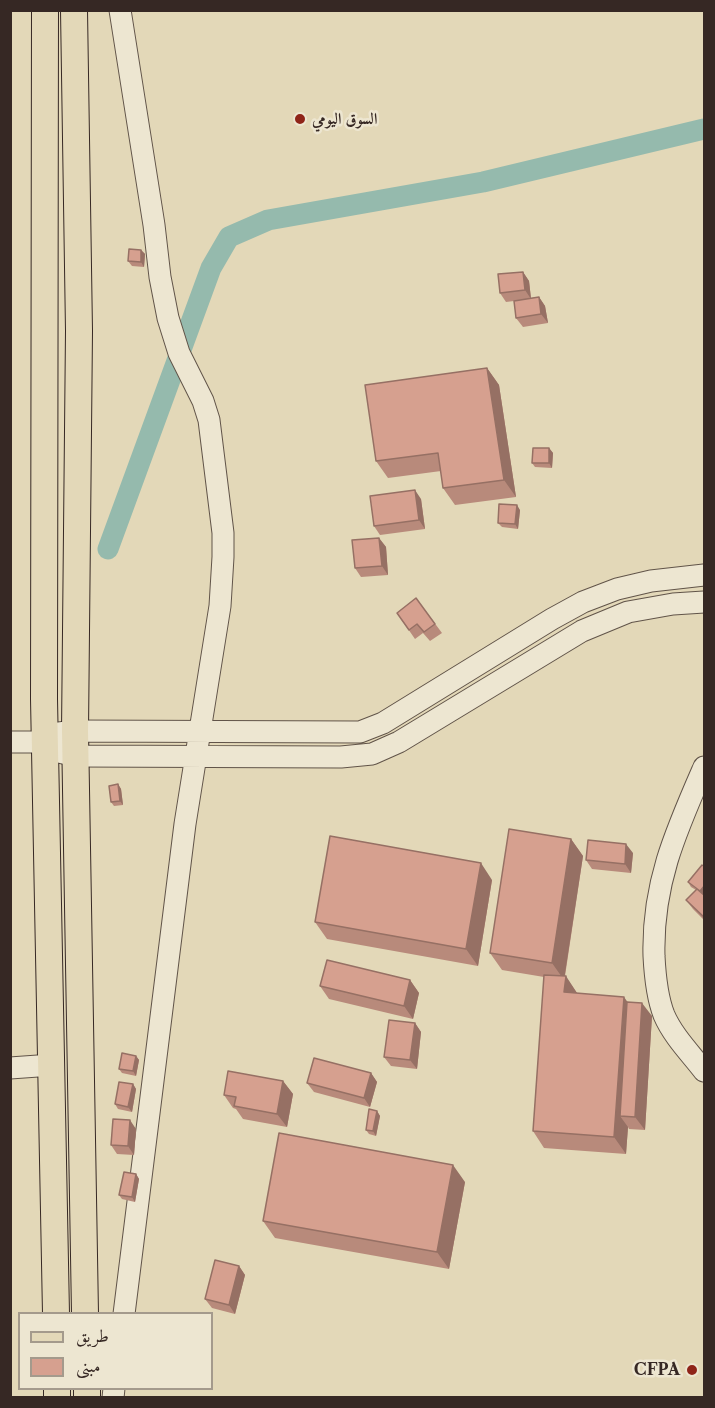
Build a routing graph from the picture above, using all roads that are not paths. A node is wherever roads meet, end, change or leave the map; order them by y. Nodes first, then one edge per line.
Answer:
1 (45, 10) edge
2 (74, 10) edge
3 (120, 10) edge
4 (705, 575) edge
5 (705, 602) edge
6 (75, 730) junction
7 (200, 731) junction
8 (10, 742) edge
9 (45, 742) junction
10 (76, 756) junction
11 (196, 756) junction
12 (705, 766) edge
13 (52, 1065) junction
14 (10, 1068) edge
15 (705, 1071) edge
16 (56, 1312) edge
17 (86, 1312) edge
18 (124, 1312) edge

1 - 9 main road
2 - 6 main road
3 - 7 street
4 - 7 street
5 - 11 street
6 - 7 street
6 - 9 street
6 - 10 main road
7 - 11 street
8 - 9 street
9 - 10 street
9 - 13 main road
10 - 11 street
10 - 17 main road
11 - 18 street
12 - 15 street
13 - 14 street
13 - 16 main road

